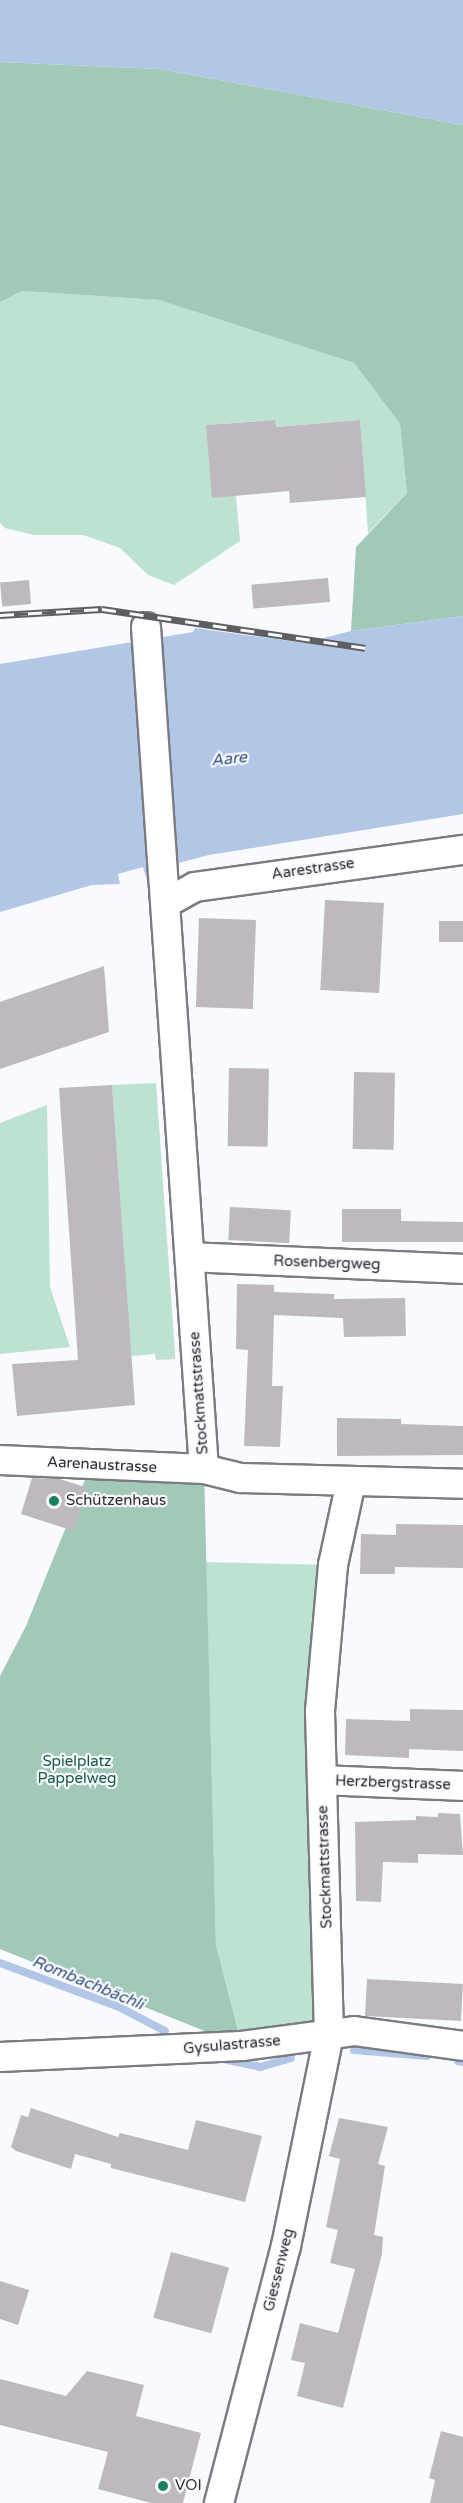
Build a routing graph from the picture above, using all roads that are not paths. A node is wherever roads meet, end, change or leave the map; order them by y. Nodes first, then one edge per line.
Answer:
1 (147, 627) dead end
2 (463, 850) edge
3 (165, 891) junction
4 (190, 1257) junction
5 (463, 1269) edge
6 (0, 1460) edge
7 (204, 1469) junction
8 (351, 1482) junction
9 (463, 1484) edge
10 (322, 1780) junction
11 (463, 1786) edge
12 (329, 2034) junction
13 (463, 2046) edge
14 (0, 2057) edge
15 (219, 2503) edge

1 - 3 street, Stockmattstrasse
2 - 3 street, Aarestrasse
3 - 4 street, Stockmattstrasse
4 - 5 street, Rosenbergweg
4 - 7 street, Stockmattstrasse
6 - 7 street, Aarenaustrasse
7 - 8 street, Stockmattstrasse
8 - 9 street
8 - 10 street, Stockmattstrasse
10 - 11 street, Herzbergstrasse
10 - 12 street, Stockmattstrasse
12 - 13 street, Gysulastrasse
12 - 14 street, Gysulastrasse
12 - 15 street, Giessenweg

